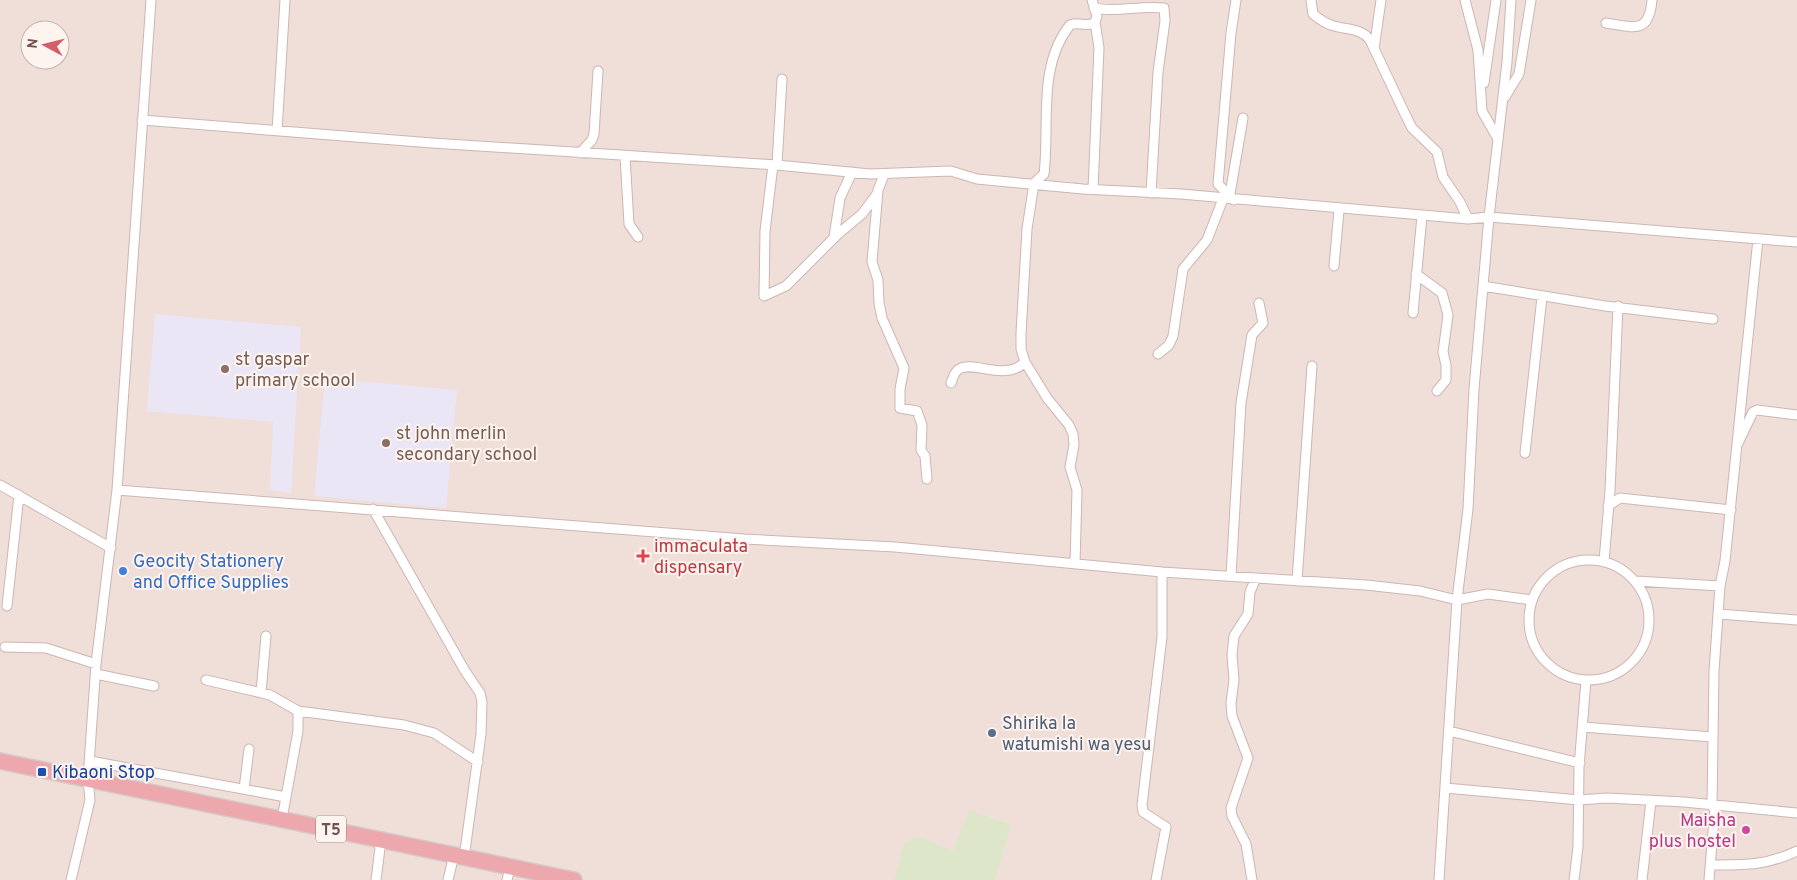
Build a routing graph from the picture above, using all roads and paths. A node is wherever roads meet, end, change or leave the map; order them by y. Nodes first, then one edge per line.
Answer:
1 (150, 0) edge
2 (285, 0) edge
3 (1236, 0) edge
4 (1311, 0) edge
5 (1381, 0) edge
6 (1465, 0) edge
7 (1496, 0) edge
8 (1511, 0) edge
9 (1531, 0) edge
10 (1652, 0) edge
11 (1093, 4) edge
12 (1095, 22) junction
13 (1606, 23) dead end
14 (1374, 49) junction
15 (598, 71) dead end
16 (782, 79) dead end
17 (1503, 100) junction
18 (1481, 101) junction
19 (1244, 118) dead end
20 (142, 120) junction
21 (277, 131) junction
22 (1498, 139) junction
23 (580, 153) junction
24 (625, 156) junction
25 (775, 165) junction
26 (852, 172) junction
27 (884, 175) junction
28 (1034, 183) junction
29 (1093, 189) junction
30 (1151, 193) junction
31 (877, 194) junction
32 (1229, 198) junction
33 (1339, 210) junction
34 (1422, 216) junction
35 (1489, 217) junction
36 (1468, 219) junction
37 (638, 237) dead end
38 (834, 237) junction
39 (1758, 239) junction
40 (1797, 242) edge
41 (1334, 266) dead end
42 (1416, 274) junction
43 (1483, 286) junction
44 (1542, 296) junction
45 (1259, 303) dead end
46 (1618, 306) junction
47 (1412, 313) dead end
48 (1713, 319) dead end
49 (1158, 354) dead end
50 (1025, 362) junction
51 (1312, 366) dead end
52 (951, 383) dead end
53 (1437, 391) dead end
54 (1797, 416) edge
55 (1736, 446) junction
56 (1525, 453) dead end
57 (927, 480) dead end
58 (0, 484) edge
59 (117, 490) junction
60 (1610, 492) junction
61 (19, 495) junction
62 (1620, 498) junction
63 (1608, 506) junction
64 (373, 509) junction
65 (1731, 510) junction
66 (112, 548) junction
67 (1604, 560) junction
68 (1075, 564) junction
69 (1162, 572) junction
70 (1231, 576) junction
71 (1256, 578) junction
72 (1297, 581) junction
73 (1636, 581) junction
74 (1720, 586) junction
75 (1457, 600) junction
76 (1532, 600) junction
77 (7, 606) dead end
78 (1719, 614) junction
79 (1797, 620) edge
80 (266, 636) dead end
81 (5, 647) dead end
82 (96, 664) junction
83 (96, 674) junction
84 (206, 680) dead end
85 (1586, 680) junction
86 (154, 686) dead end
87 (261, 692) junction
88 (298, 712) junction
89 (1582, 727) junction
90 (1449, 731) junction
91 (1713, 737) junction
92 (249, 750) dead end
93 (0, 761) edge
94 (90, 761) junction
95 (478, 762) junction
96 (1580, 763) junction
97 (88, 779) junction
98 (1445, 788) junction
99 (244, 789) junction
100 (286, 797) junction
101 (1579, 800) junction
102 (1650, 801) junction
103 (1714, 807) junction
104 (1797, 813) edge
105 (282, 820) junction
106 (381, 840) junction
107 (1797, 851) edge
108 (459, 856) junction
109 (1710, 865) junction
110 (508, 874) edge
111 (71, 880) edge
112 (376, 880) edge
113 (448, 880) edge
114 (574, 880) edge
115 (1156, 880) edge
116 (1252, 880) edge
117 (1439, 880) edge
118 (1574, 880) edge
119 (1642, 880) edge
120 (1709, 880) edge

1 - 20 street
2 - 21 street
3 - 32 street
4 - 14 street
5 - 14 street
6 - 18 street
7 - 18 street
8 - 17 street
9 - 17 street
10 - 13 street
11 - 12 street
11 - 30 street
12 - 28 street
12 - 29 street
14 - 36 street
15 - 23 street
16 - 25 street
17 - 22 street
18 - 22 street
19 - 32 street
20 - 21 street
20 - 59 street
21 - 23 street
22 - 35 street
23 - 24 street
24 - 25 street
24 - 37 street
25 - 26 street
25 - 38 street
26 - 27 street
26 - 38 street
27 - 28 street
27 - 31 street
28 - 29 street
28 - 50 street
29 - 30 street
30 - 32 street
31 - 38 street
31 - 57 street
32 - 33 street
32 - 49 street
33 - 34 street
33 - 41 street
34 - 36 street
34 - 42 street
35 - 36 street
35 - 39 street
35 - 43 street
39 - 40 street
39 - 55 street
42 - 47 street
42 - 53 street
43 - 44 street
43 - 75 street
44 - 46 street
44 - 56 street
45 - 70 street
46 - 48 street
46 - 60 street
50 - 52 street
50 - 68 street
51 - 72 street
54 - 55 street
55 - 65 street
58 - 61 street
59 - 64 street
59 - 66 street
60 - 62 street
60 - 63 street
61 - 66 street
61 - 77 street
62 - 63 street
62 - 65 street
63 - 67 street
64 - 68 street
64 - 95 street
65 - 74 street
66 - 82 street
67 - 73 street
67 - 76 street
68 - 69 street
69 - 70 street
69 - 115 street
70 - 71 street
71 - 72 street
71 - 116 street
72 - 75 street
73 - 74 street
73 - 85 street
74 - 78 street
75 - 76 street
75 - 90 street
76 - 85 street
78 - 79 street
78 - 91 street
80 - 87 street
81 - 82 street
82 - 83 street
83 - 86 street
83 - 94 street
84 - 87 street
85 - 89 street
87 - 88 street
88 - 95 street
88 - 100 street
89 - 91 street
89 - 96 street
90 - 96 street
90 - 98 street
91 - 103 street
92 - 99 street
93 - 97 highway, T5
94 - 97 street
94 - 99 street
95 - 108 street
96 - 101 street
97 - 105 highway, T5
97 - 111 street
98 - 101 street
98 - 117 street
99 - 100 street
100 - 105 street
101 - 102 street
101 - 118 street
102 - 103 street
102 - 119 street
103 - 104 street
103 - 109 street
105 - 106 highway, T5
106 - 108 highway, T5
106 - 112 street
107 - 109 street
108 - 110 highway, T5
108 - 113 street
109 - 120 street
110 - 114 highway, T5

